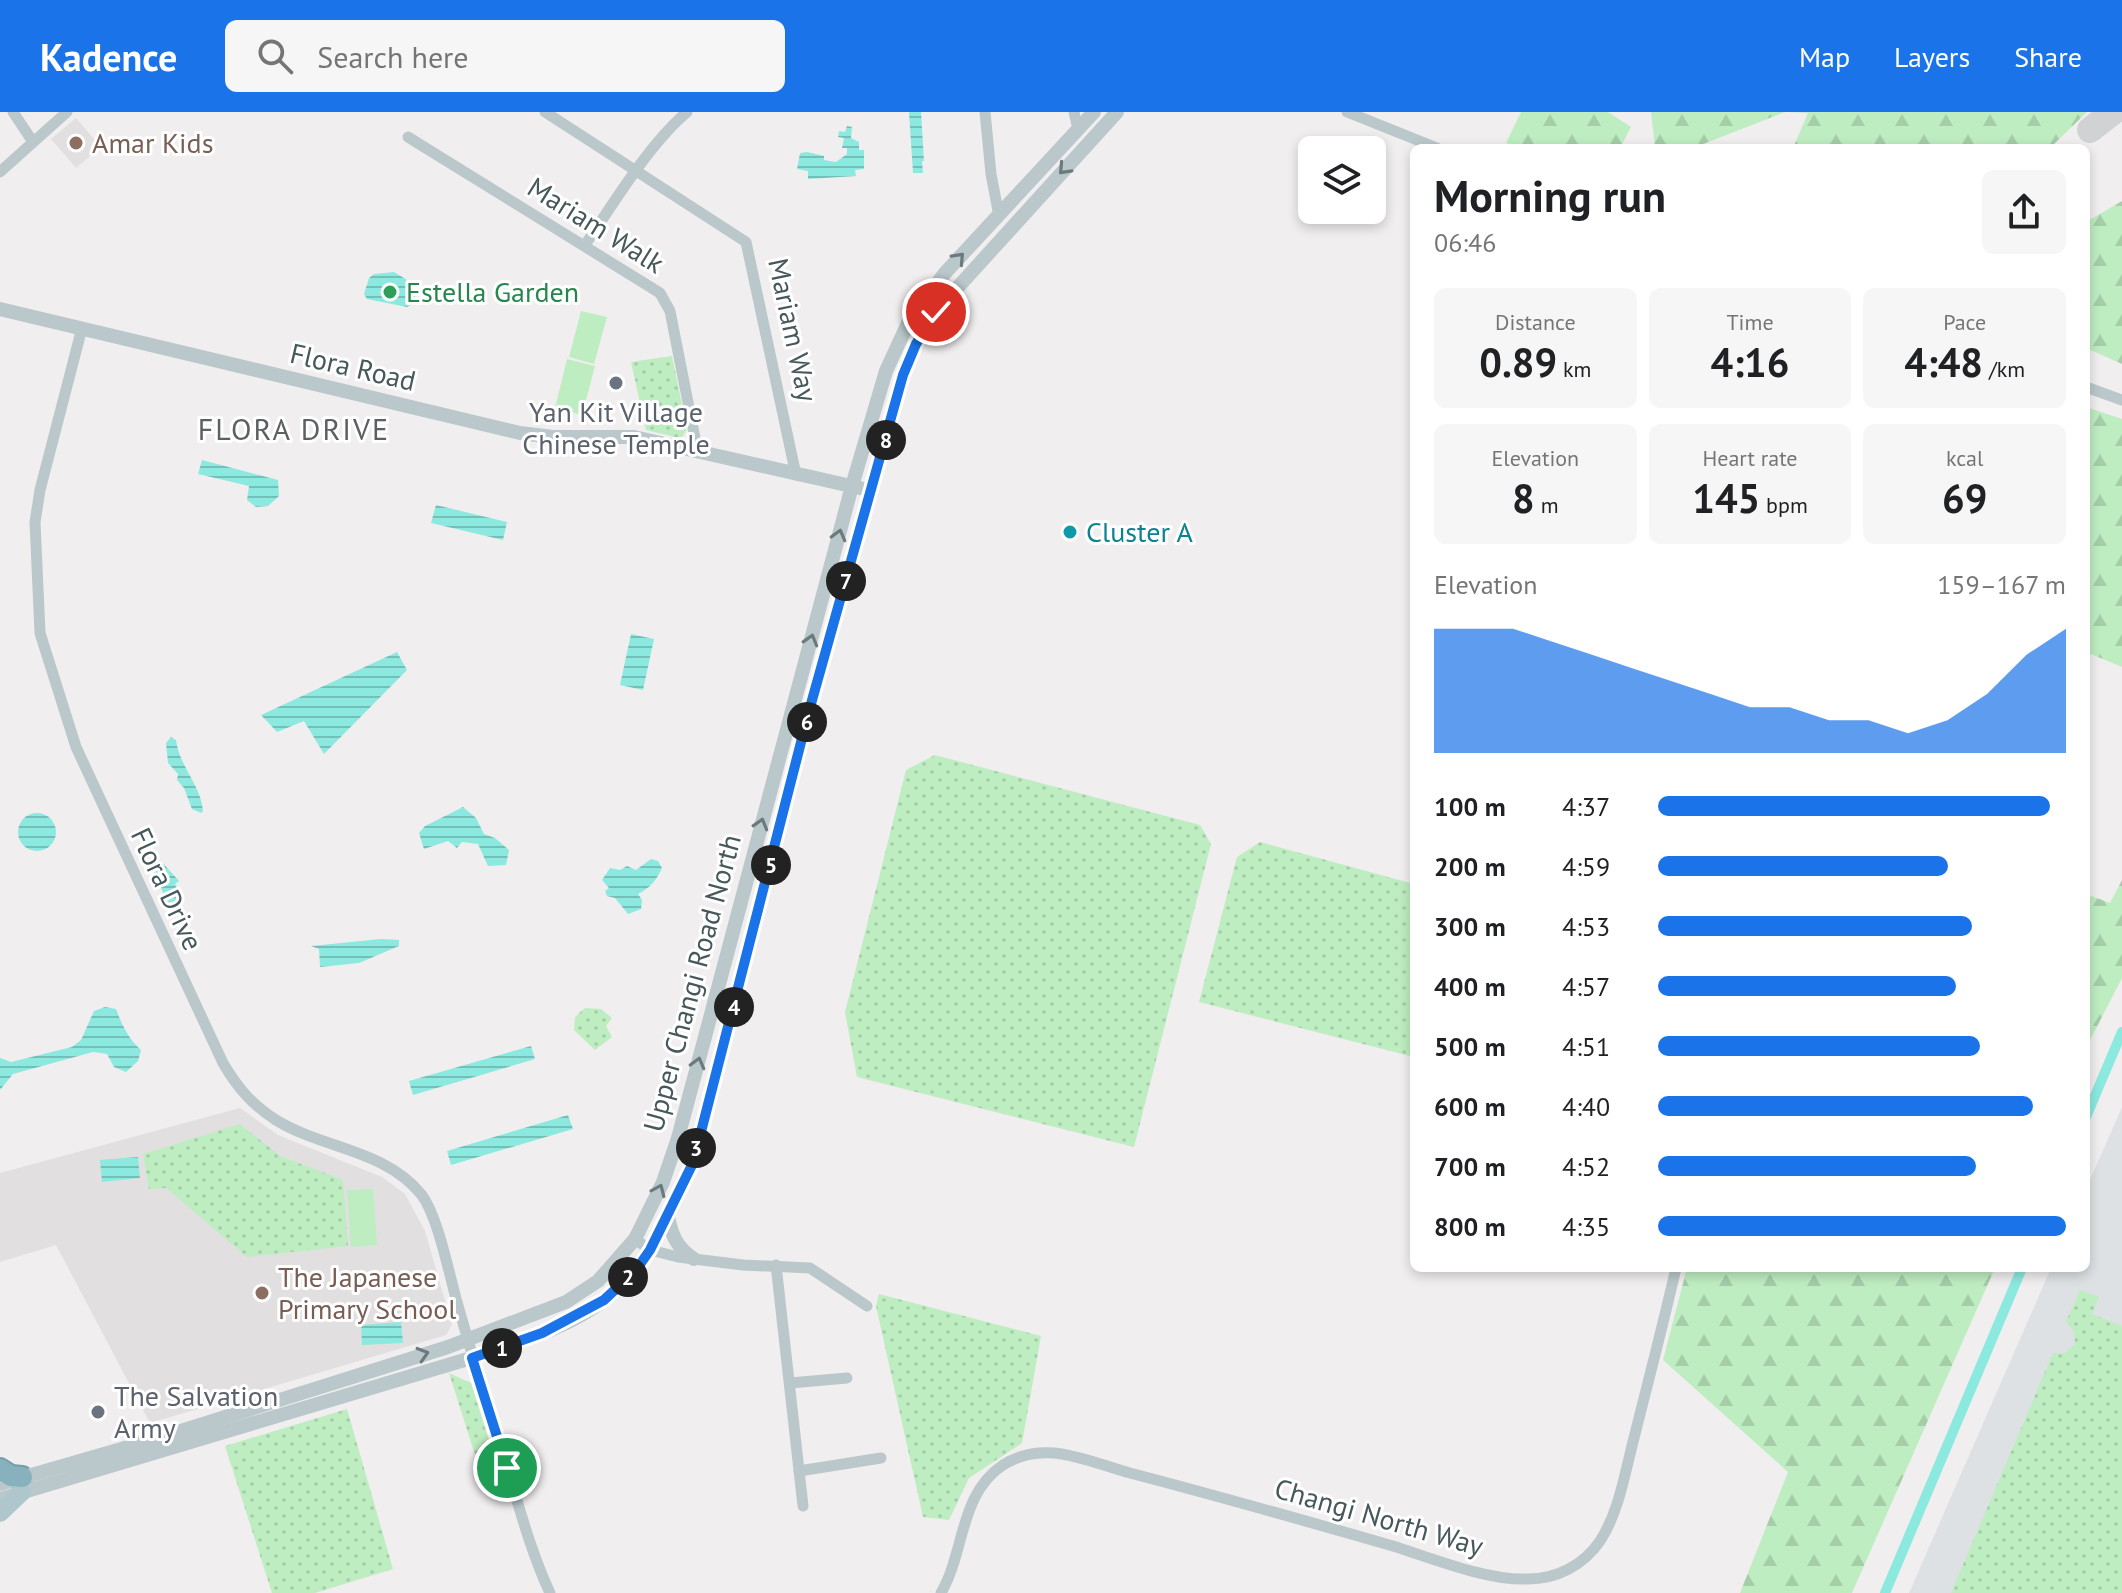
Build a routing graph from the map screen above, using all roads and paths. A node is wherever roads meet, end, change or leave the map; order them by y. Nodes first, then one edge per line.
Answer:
1 (13, 112) edge
2 (67, 112) edge
3 (545, 112) edge
4 (687, 112) edge
5 (985, 112) edge
6 (1074, 112) edge
7 (1094, 112) edge
8 (1117, 112) edge
9 (1347, 112) edge
10 (1078, 129) junction
11 (408, 137) dead end
12 (33, 142) junction
13 (1427, 144) edge
14 (637, 171) junction
15 (0, 172) edge
16 (999, 216) junction
17 (585, 245) junction
18 (0, 309) edge
19 (82, 328) junction
20 (2090, 388) edge
21 (2122, 400) edge
22 (698, 453) junction
23 (796, 475) junction
24 (852, 486) junction
25 (872, 491) junction
26 (772, 859) junction
27 (750, 864) junction
28 (668, 1217) junction
29 (635, 1239) junction
30 (650, 1250) junction
31 (694, 1259) junction
32 (776, 1265) junction
33 (1675, 1272) edge
34 (867, 1306) dead end
35 (468, 1341) junction
36 (472, 1358) junction
37 (847, 1378) dead end
38 (790, 1383) junction
39 (881, 1458) dead end
40 (0, 1469) edge
41 (799, 1471) junction
42 (0, 1484) edge
43 (22, 1485) junction
44 (0, 1499) edge
45 (803, 1506) dead end
46 (0, 1513) edge
47 (550, 1593) edge
48 (941, 1593) edge

1 - 12 street
2 - 12 street
3 - 14 street, Mariam Way
4 - 14 street
5 - 16 street
6 - 10 street
7 - 10 street, Upper Changi Road North
8 -> 25 street, Upper Changi Road North
9 - 13 street
10 - 16 street, Upper Changi Road North
11 - 17 street, Mariam Walk
12 - 15 street
14 - 17 street
14 - 23 street, Mariam Way
24 -> 16 street, Upper Changi Road North
17 - 22 street, Mariam Walk
18 - 19 street, Flora Road
19 - 22 street, Flora Road
19 - 35 street, Flora Drive
20 - 21 street
22 - 23 street
23 - 24 street
24 - 25 street
27 -> 24 street, Upper Changi Road North
25 - 26 street, Upper Changi Road North
26 - 27 street
26 - 28 street, Upper Changi Road North
29 -> 27 street, Upper Changi Road North
28 - 30 street, Upper Changi Road North
28 - 31 street
29 - 30 street
29 - 35 street, Upper Changi Road North
30 - 31 street
30 - 36 street, Upper Changi Road North
31 - 32 street
32 - 34 street
32 - 38 street
33 - 48 street, Changi North Way
35 - 36 street, Flora Drive
43 -> 35 street, Upper Changi Road North
36 - 43 street, Upper Changi Road North
36 - 47 street, Flora Drive
37 - 38 street
38 - 41 street
39 - 41 street
40 - 43 highway
41 - 45 street
42 - 43 street, Upper Changi Road North
43 - 44 street, Upper Changi Road North
43 - 46 main road

